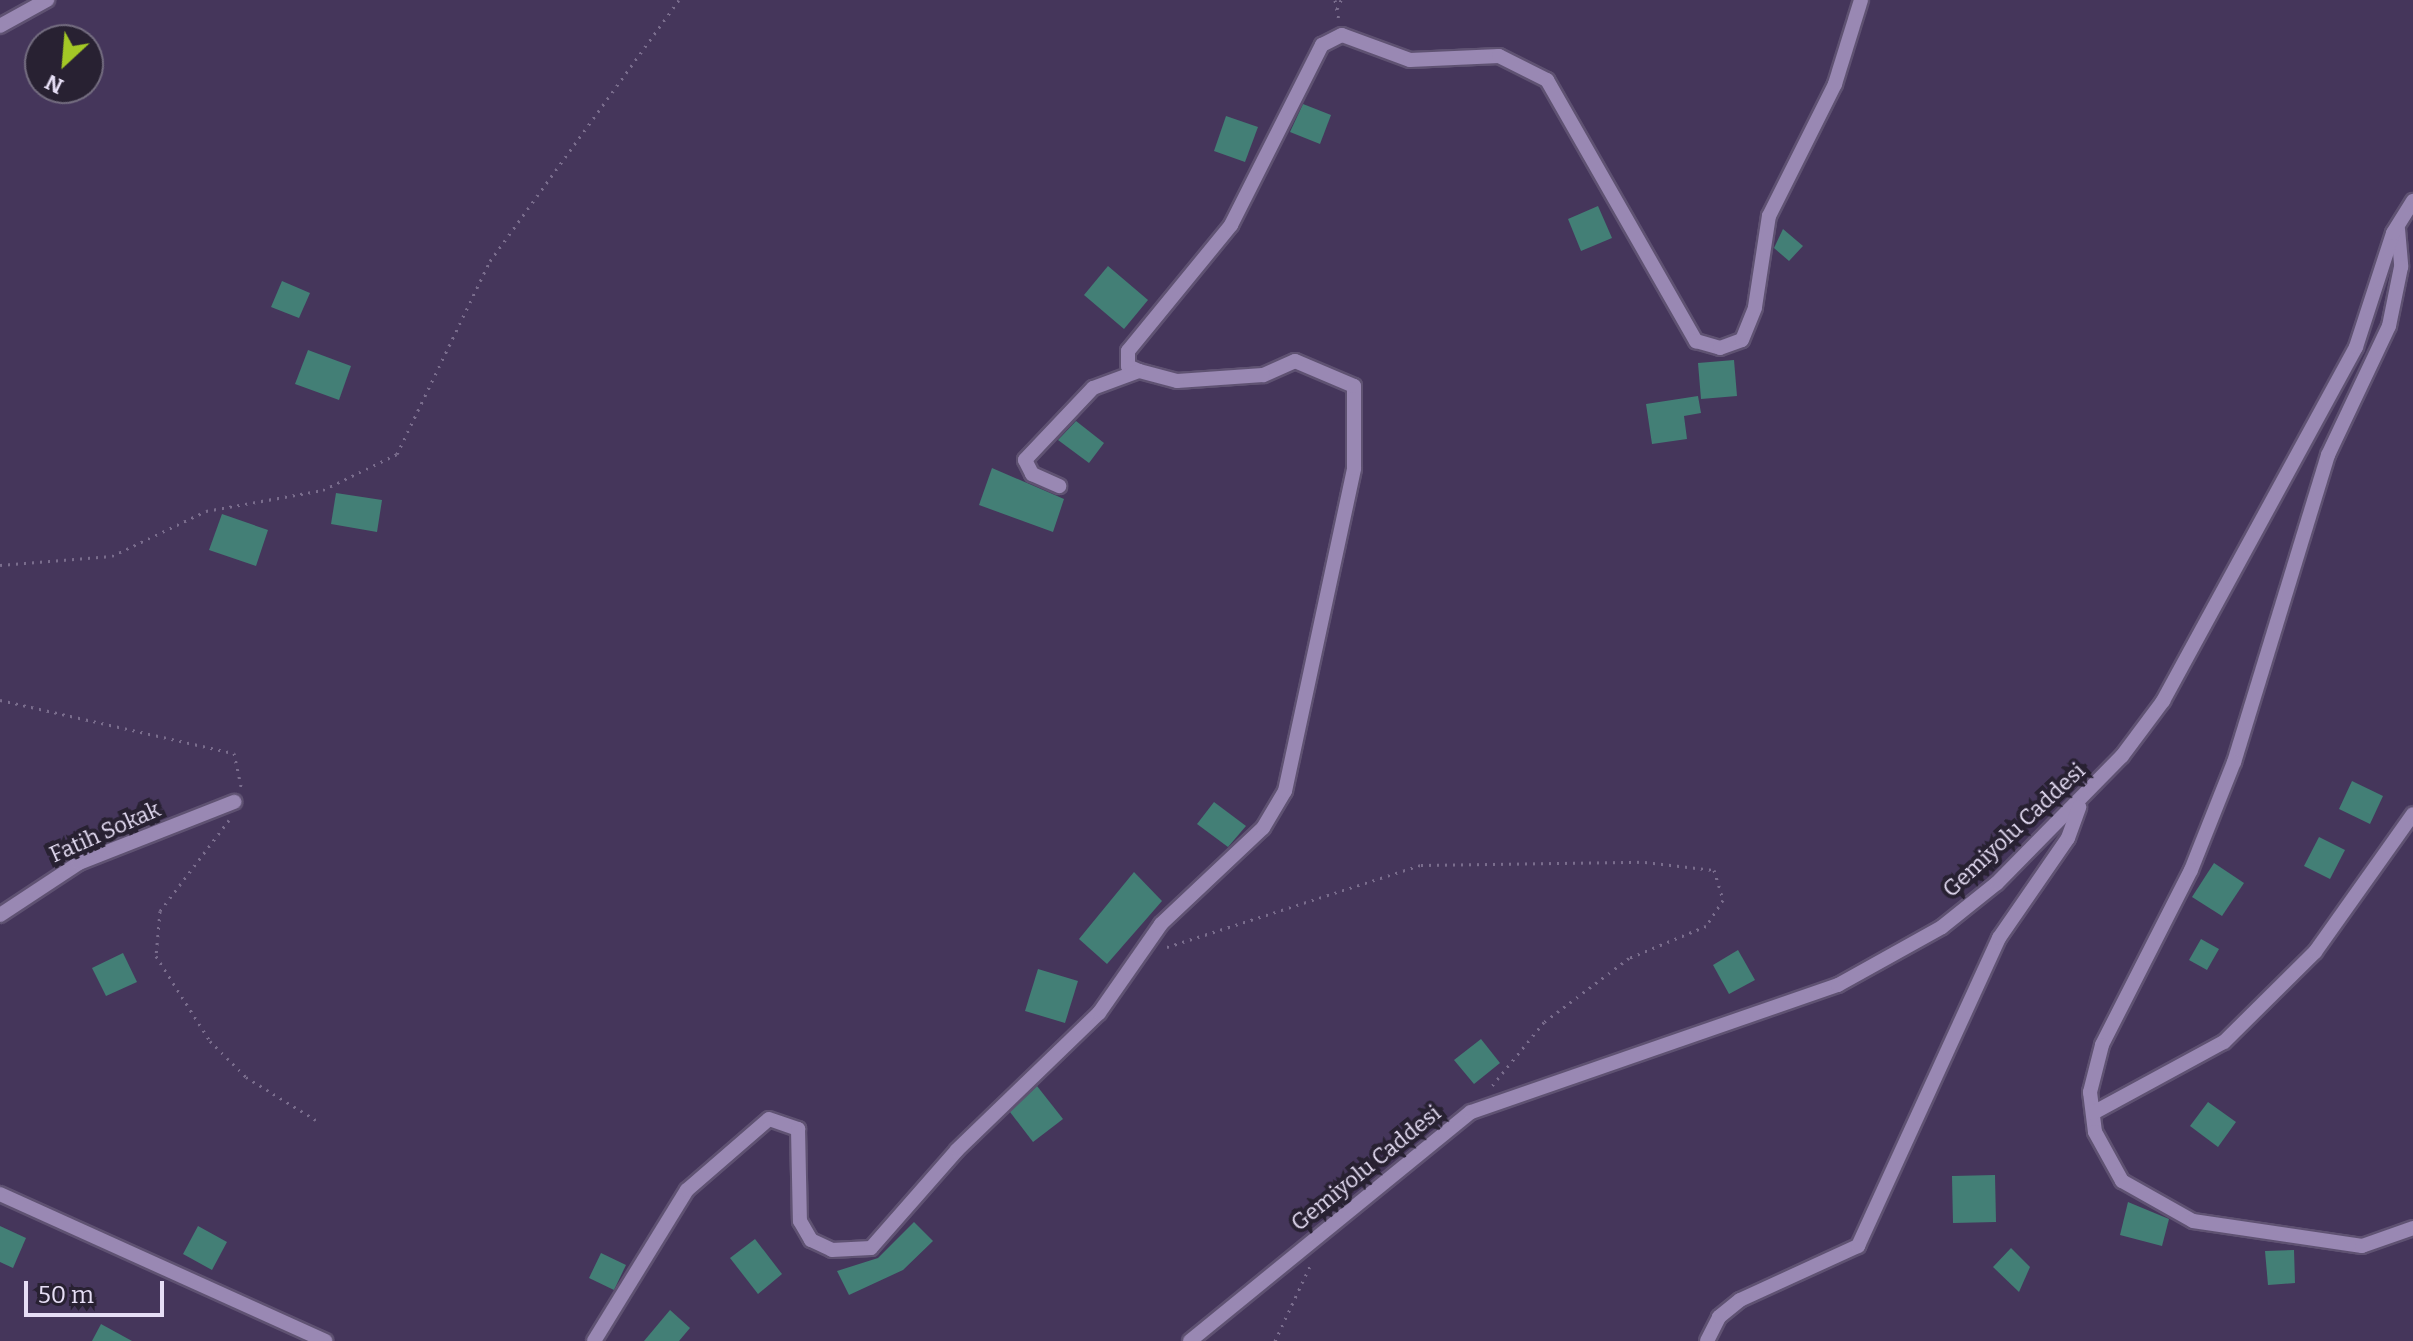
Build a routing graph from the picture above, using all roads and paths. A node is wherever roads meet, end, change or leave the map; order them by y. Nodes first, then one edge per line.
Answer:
1 (28, 0) edge
2 (47, 0) edge
3 (679, 0) edge
4 (1341, 0) edge
5 (1861, 0) edge
6 (1337, 9) dead end
7 (18, 13) junction
8 (0, 26) edge
9 (2410, 205) edge
10 (2398, 224) junction
11 (1139, 371) junction
12 (1059, 486) dead end
13 (0, 565) edge
14 (0, 700) edge
15 (2082, 799) junction
16 (234, 802) junction
17 (2413, 814) edge
18 (0, 915) edge
19 (1138, 957) junction
20 (1489, 1089) dead end
21 (2093, 1113) junction
22 (316, 1120) dead end
23 (0, 1194) edge
24 (2413, 1228) edge
25 (1315, 1255) dead end
26 (325, 1341) edge
27 (594, 1341) edge
28 (1190, 1341) edge
29 (1275, 1341) edge
30 (1707, 1341) edge

1 - 7 street
2 - 7 street
3 - 13 path
4 - 6 path
5 - 11 street
7 - 8 street
9 - 10 street, Gemiyolu Caddesi
10 - 15 street, Gemiyolu Caddesi
10 - 21 street
11 - 12 street
11 - 19 street
14 - 16 path
15 - 28 street, Gemiyolu Caddesi
15 - 30 street
16 - 18 street, Fatih Sokak
16 - 22 path
17 - 21 street
19 - 20 path
19 - 27 street
21 - 24 street
23 - 26 street
25 - 29 path

